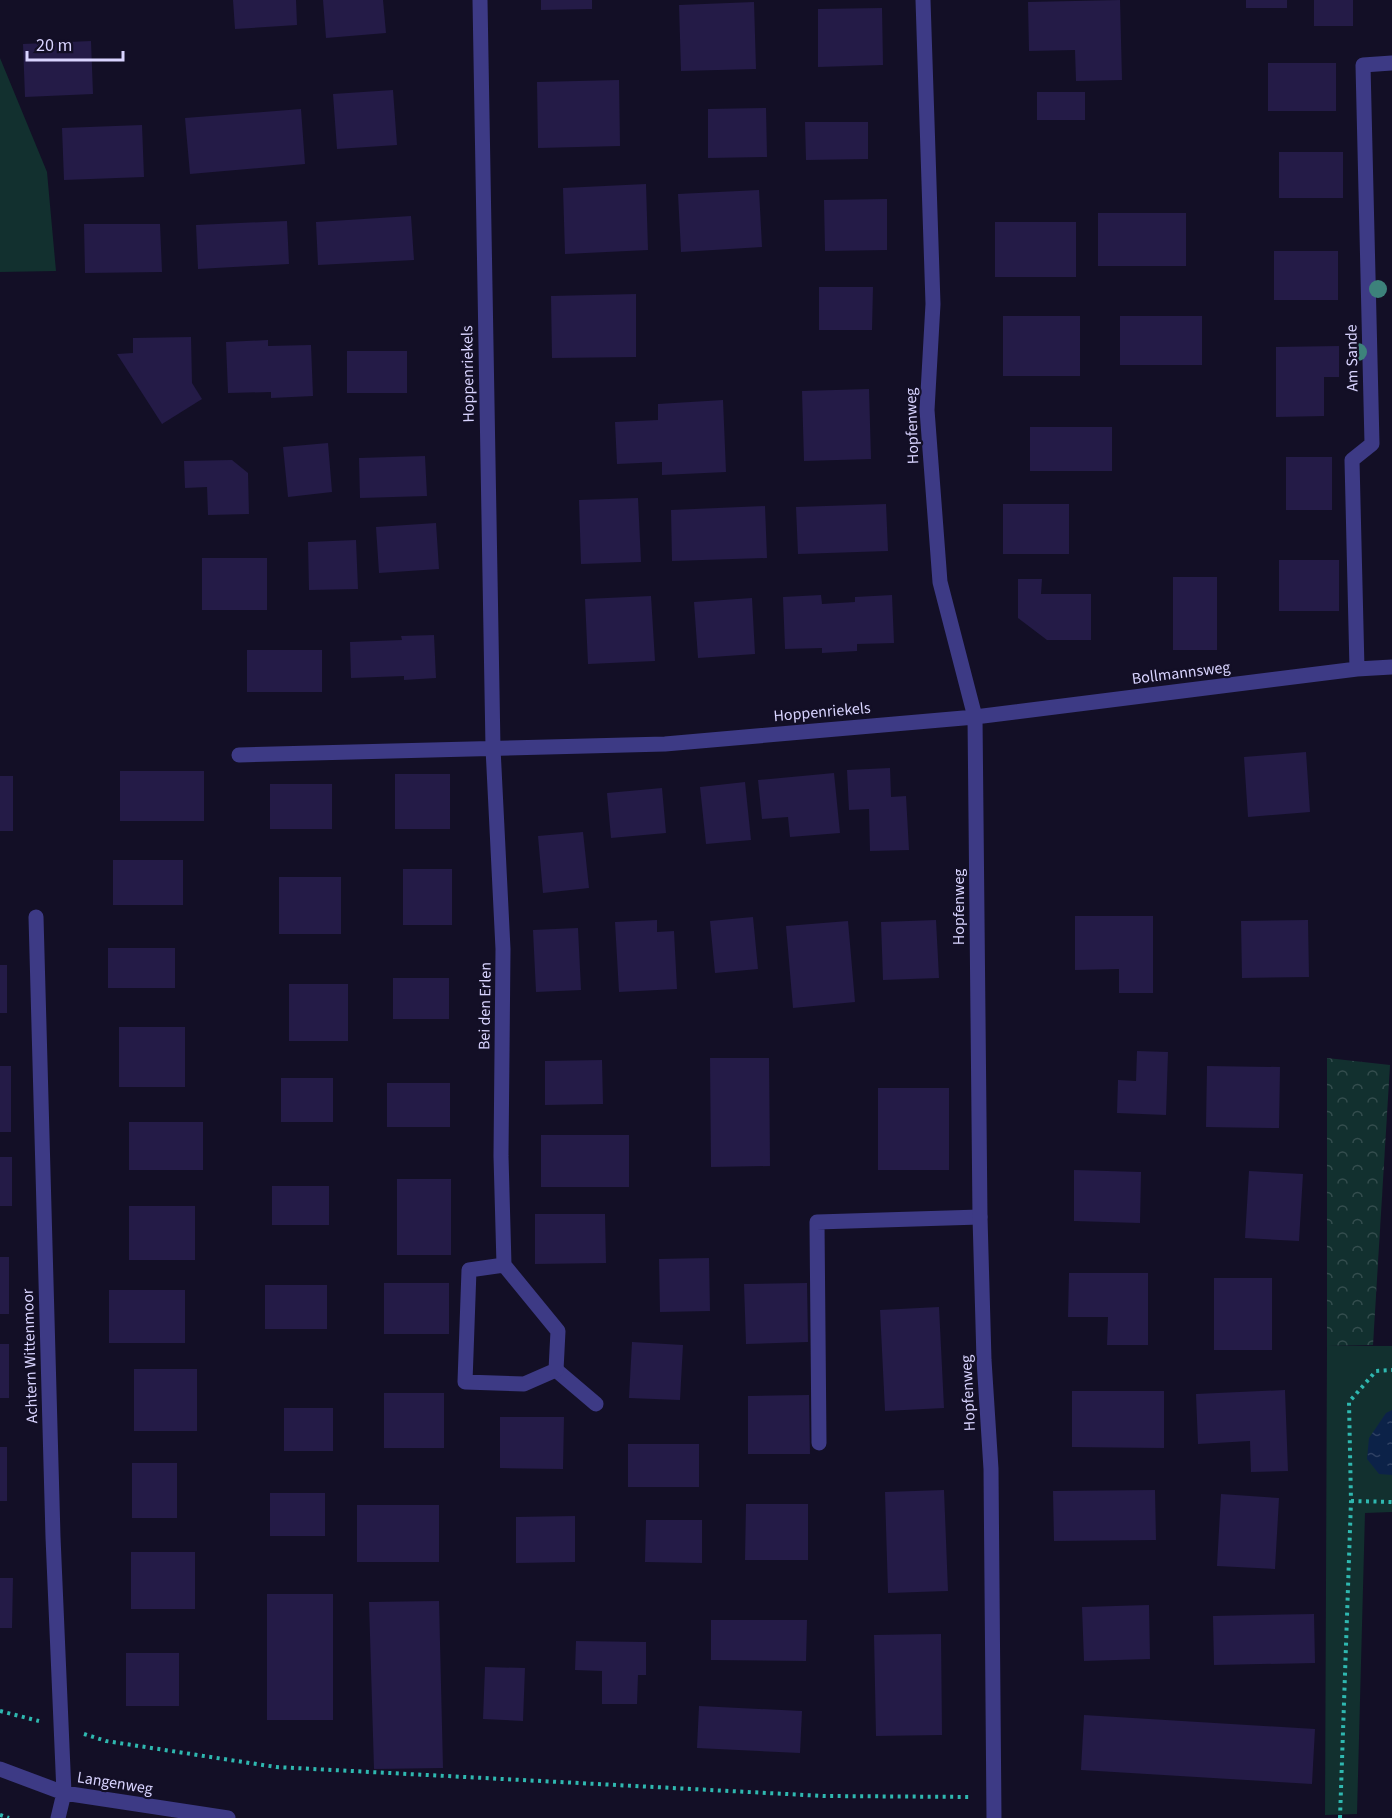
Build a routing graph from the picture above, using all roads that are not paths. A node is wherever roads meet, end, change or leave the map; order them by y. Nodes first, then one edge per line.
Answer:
1 (480, 0) edge
2 (923, 0) edge
3 (1392, 63) edge
4 (1392, 667) edge
5 (1357, 669) junction
6 (975, 717) junction
7 (493, 748) junction
8 (239, 754) dead end
9 (36, 917) dead end
10 (980, 1217) junction
11 (504, 1265) junction
12 (556, 1370) junction
13 (596, 1404) dead end
14 (819, 1443) dead end
15 (0, 1769) edge
16 (64, 1793) junction
17 (58, 1818) edge
18 (228, 1818) edge
19 (994, 1818) edge

1 - 7 street, Hoppenriekels
2 - 6 street, Hopfenweg
3 - 5 street, Am Sande
4 - 5 street, Bollmannsweg
5 - 6 street, Bollmannsweg
6 - 7 street, Hoppenriekels
6 - 10 street, Hopfenweg
7 - 8 street, Hoppenriekels
7 - 11 street, Bei den Erlen
9 - 16 street, Achtern Wittenmoor
10 - 14 street
10 - 19 street, Hopfenweg
11 - 12 street
11 - 12 street
12 - 13 street
15 - 16 street, Langenweg
16 - 17 street, Achtern Wittenmoor
16 - 18 street, Langenweg

